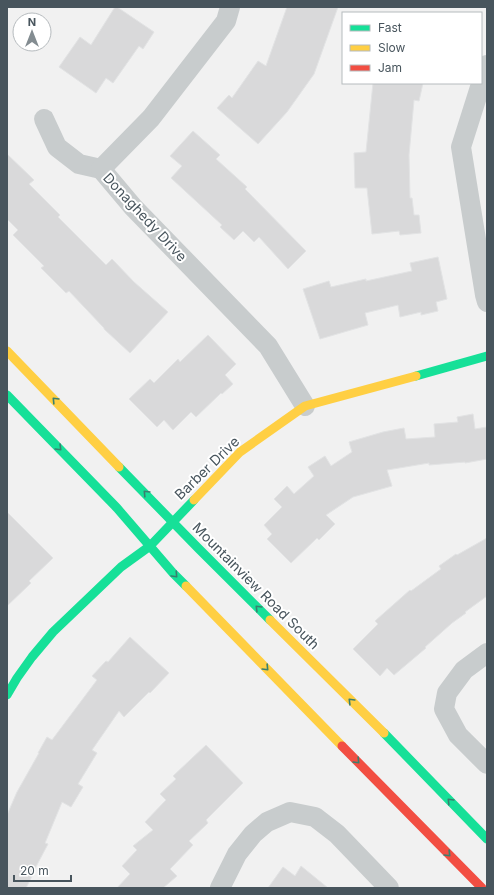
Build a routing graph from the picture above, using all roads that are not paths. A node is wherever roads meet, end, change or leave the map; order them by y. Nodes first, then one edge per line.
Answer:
1 (230, 7) edge
2 (487, 65) edge
3 (482, 82) edge
4 (481, 84) edge
5 (44, 120) dead end
6 (102, 170) junction
7 (487, 302) edge
8 (7, 351) edge
9 (487, 356) edge
10 (7, 395) edge
11 (305, 406) junction
12 (173, 522) junction
13 (150, 546) junction
14 (487, 653) edge
15 (7, 695) edge
16 (487, 764) edge
17 (487, 839) edge
18 (220, 888) edge
19 (389, 888) edge
20 (482, 888) edge

1 - 6 street, Donaghedy Drive
2 - 3 street
4 - 7 street
5 - 6 street
6 - 11 street, Donaghedy Drive
12 -> 8 main road, Mountainview Road South
9 - 11 main road, Barber Drive
10 -> 13 main road
11 - 12 main road, Barber Drive
12 - 13 main road, Barber Drive
17 -> 12 main road, Mountainview Road South
13 - 15 main road, Barber Drive
13 -> 20 main road
14 - 16 street
18 - 19 street

